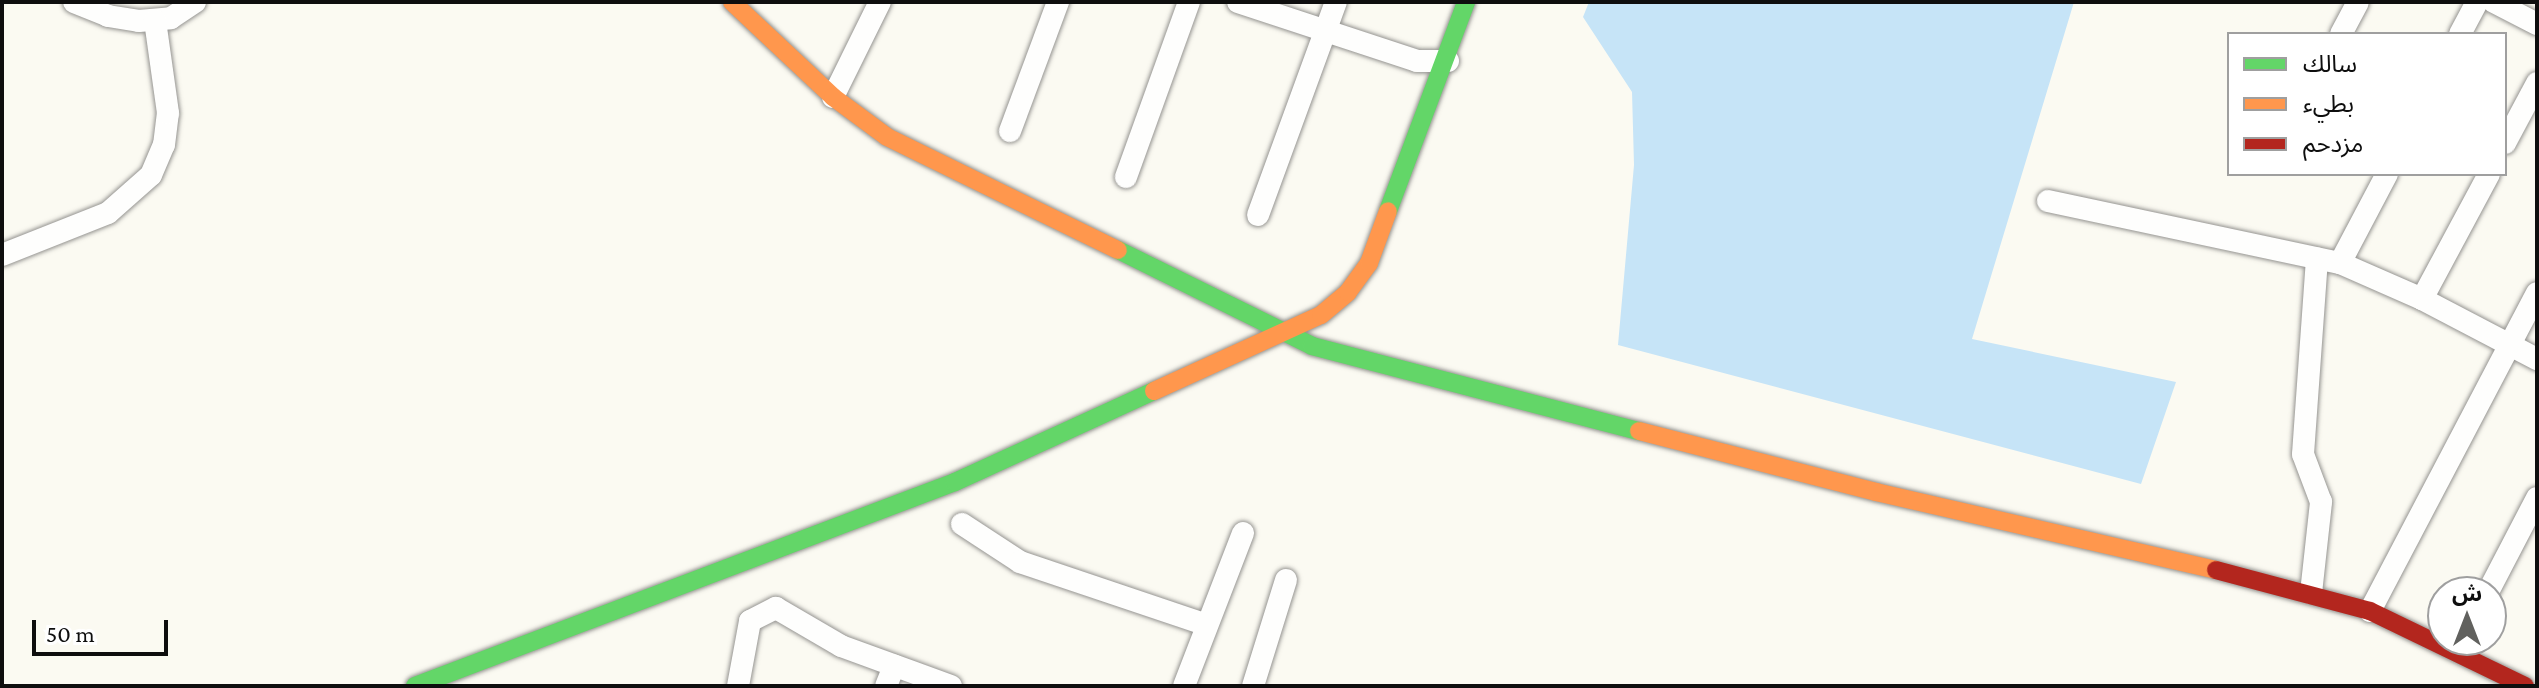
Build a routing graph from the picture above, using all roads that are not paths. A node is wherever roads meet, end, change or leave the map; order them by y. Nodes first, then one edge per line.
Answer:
1 (74, 2) edge
2 (195, 2) edge
3 (732, 2) edge
4 (880, 2) edge
5 (1058, 2) edge
6 (1189, 2) edge
7 (1238, 2) edge
8 (1336, 2) edge
9 (1466, 2) edge
10 (2358, 2) edge
11 (2477, 2) edge
12 (2494, 2) edge
13 (155, 21) junction
14 (2537, 24) edge
15 (1327, 31) junction
16 (2342, 32) edge
17 (2461, 32) edge
18 (1448, 61) junction
19 (2537, 83) edge
20 (833, 97) junction
21 (1010, 131) dead end
22 (2507, 139) edge
23 (2386, 176) edge
24 (2488, 176) edge
25 (1126, 177) dead end
26 (2048, 201) dead end
27 (1258, 215) dead end
28 (2, 255) edge
29 (2317, 258) junction
30 (2340, 263) junction
31 (2537, 293) edge
32 (2422, 299) junction
33 (1283, 333) junction
34 (2510, 344) junction
35 (2537, 359) edge
36 (2537, 498) edge
37 (962, 524) dead end
38 (1243, 533) dead end
39 (2496, 576) edge
40 (1286, 580) dead end
41 (2311, 593) junction
42 (2370, 611) junction
43 (1207, 625) junction
44 (2427, 633) edge
45 (2476, 656) edge
46 (890, 676) edge
47 (735, 683) edge
48 (415, 686) edge
49 (951, 686) edge
50 (1184, 686) edge
51 (1253, 686) edge
52 (2525, 686) edge

1 - 13 street
2 - 13 street
3 - 20 street
4 - 20 street
5 - 21 street
6 - 25 street
7 - 15 street
8 - 15 street
9 - 18 street
10 - 16 street
11 - 17 street
12 - 14 street
13 - 28 street
15 - 18 street
15 - 27 street
18 - 33 street
19 - 22 street
20 - 33 street
23 - 30 street
24 - 32 street
26 - 29 street
29 - 30 street
29 - 41 street
30 - 32 street
31 - 34 street
32 - 34 street
33 - 41 street
33 - 48 street
34 - 35 street
34 - 42 street
36 - 39 street
37 - 43 street
38 - 43 street
40 - 51 street
41 - 42 street
42 - 44 street
43 - 50 street
45 - 52 street
46 - 47 street
46 - 49 street

